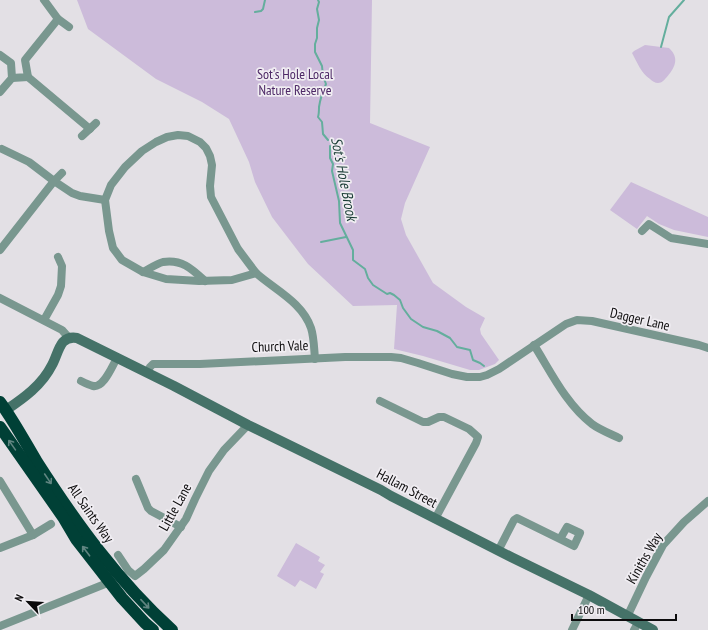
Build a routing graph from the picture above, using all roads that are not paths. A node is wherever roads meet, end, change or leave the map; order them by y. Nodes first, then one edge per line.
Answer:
1 (44, 0) edge
2 (58, 19) junction
3 (69, 26) dead end
4 (0, 55) edge
5 (25, 60) junction
6 (11, 64) junction
7 (28, 77) junction
8 (12, 78) junction
9 (0, 92) edge
10 (96, 122) dead end
11 (90, 129) junction
12 (82, 136) dead end
13 (2, 149) dead end
14 (62, 173) dead end
15 (54, 181) junction
16 (105, 200) junction
17 (642, 231) dead end
18 (708, 244) edge
19 (0, 250) edge
20 (58, 257) dead end
21 (143, 272) junction
22 (256, 273) junction
23 (205, 281) junction
24 (0, 298) edge
25 (44, 320) junction
26 (566, 324) joint
27 (69, 338) junction
28 (534, 345) junction
29 (708, 348) edge
30 (116, 358) junction
31 (315, 359) junction
32 (147, 372) junction
33 (81, 381) dead end
34 (380, 401) dead end
35 (2, 409) edge
36 (248, 424) junction
37 (0, 427) edge
38 (620, 438) dead end
39 (136, 479) dead end
40 (0, 481) edge
41 (708, 501) edge
42 (435, 519) junction
43 (51, 524) dead end
44 (181, 527) junction
45 (33, 535) junction
46 (560, 539) dead end
47 (0, 548) edge
48 (498, 551) junction
49 (118, 555) dead end
50 (114, 579) junction
51 (589, 595) junction
52 (627, 617) junction
53 (0, 626) edge
54 (636, 626) edge
55 (153, 630) edge
56 (172, 630) edge
57 (572, 630) edge
58 (652, 630) edge

1 - 2 street
2 - 3 street
2 - 5 street
4 - 6 street
5 - 6 street
5 - 7 street
6 - 8 street
7 - 8 street
7 - 11 street
8 - 9 street
10 - 11 street
11 - 12 street
13 - 15 street
14 - 15 street
15 - 16 street
15 - 19 street
16 - 21 street
16 - 22 street
17 - 18 street
20 - 25 street
21 - 23 street
21 - 23 street
22 - 23 street
22 - 31 street
24 - 25 street
25 - 27 street
26 - 28 street, Church Vale
26 - 29 street, Dagger Lane
27 - 30 street
27 - 35 street
28 - 31 street, Church Vale
28 - 38 street
30 - 32 street
30 - 33 street
31 - 32 street, Church Vale
32 - 36 street, Hallam Street
34 - 42 street
35 -> 50 highway, All Saints Way
36 - 42 street, Hallam Street
36 - 44 street, Little Lane
50 -> 37 highway, All Saints Way
39 - 44 street
40 - 45 street
41 - 52 street, Kiniths Way
42 - 48 street, Hallam Street
43 - 45 street
44 - 49 street, Little Lane
45 - 47 street
46 - 48 street
48 - 51 street, Hallam Street
50 - 53 street
50 - 55 highway, All Saints Way
50 -> 56 highway, All Saints Way
51 - 52 street, Hallam Street
51 - 57 street
52 - 54 street, Hallam Street
54 - 58 street, Hallam Street

